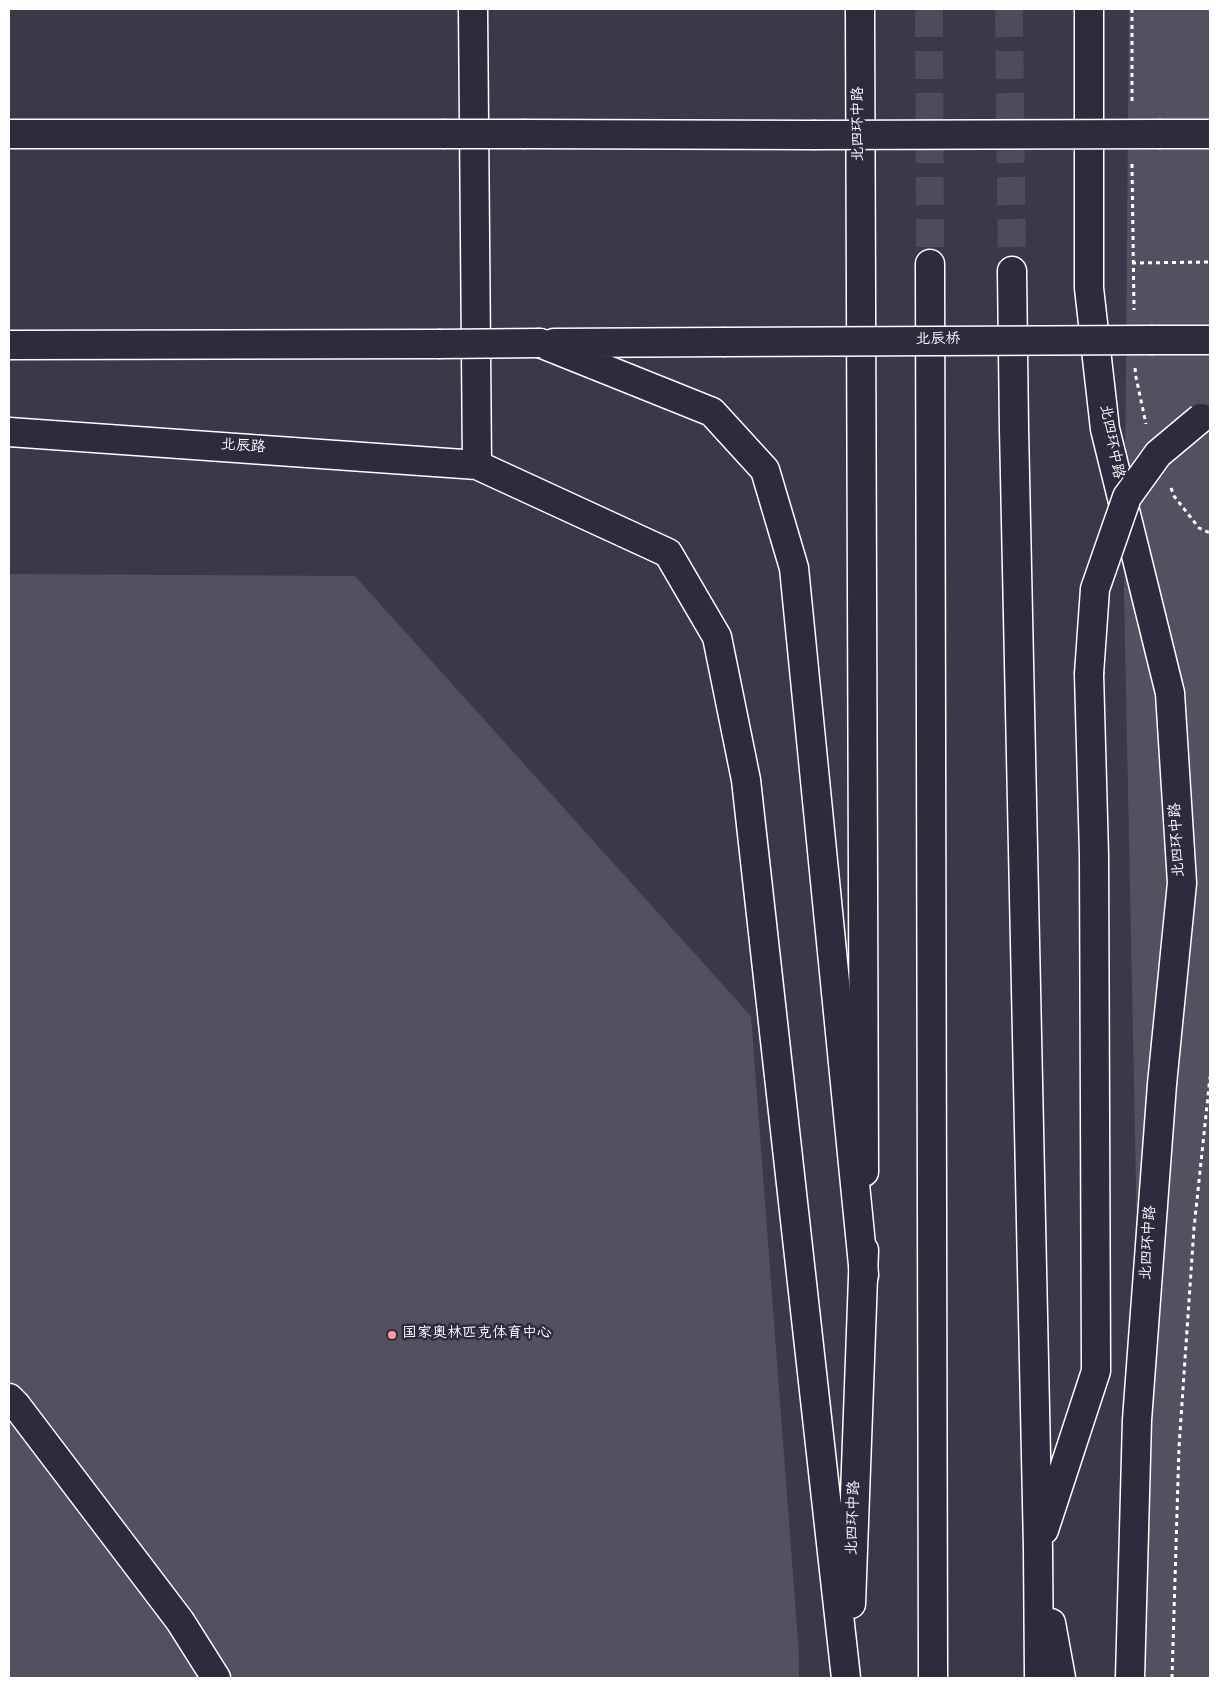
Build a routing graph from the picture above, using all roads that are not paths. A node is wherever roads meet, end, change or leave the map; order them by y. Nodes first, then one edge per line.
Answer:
1 (473, 9) edge
2 (860, 9) edge
3 (1088, 9) edge
4 (9, 134) edge
5 (1210, 134) edge
6 (930, 264) tunnel mouth
7 (1012, 271) tunnel mouth
8 (1210, 340) edge
9 (540, 343) junction
10 (9, 344) edge
11 (1206, 416) edge
12 (9, 432) edge
13 (477, 465) junction
14 (864, 1275) junction
15 (9, 1398) edge
16 (1038, 1549) junction
17 (934, 1586) junction
18 (216, 1678) edge
19 (847, 1678) edge
20 (933, 1678) edge
21 (947, 1678) edge
22 (1039, 1678) edge
23 (1061, 1678) edge
24 (1130, 1678) edge

1 - 13 main road
2 - 14 main road, 北四环中路
3 - 24 main road, 北四环中路
4 - 5 main road, bridge
6 - 17 main road
7 - 16 main road
8 - 9 main road, 北辰桥, bridge
9 - 10 main road, 北辰桥, bridge
9 - 14 main road
11 - 16 main road, bridge
12 - 13 main road, 北辰路
13 - 19 main road
14 - 19 main road, 北四环中路
15 - 18 main road
16 - 22 main road
16 - 23 main road
17 - 20 main road
17 - 21 main road

